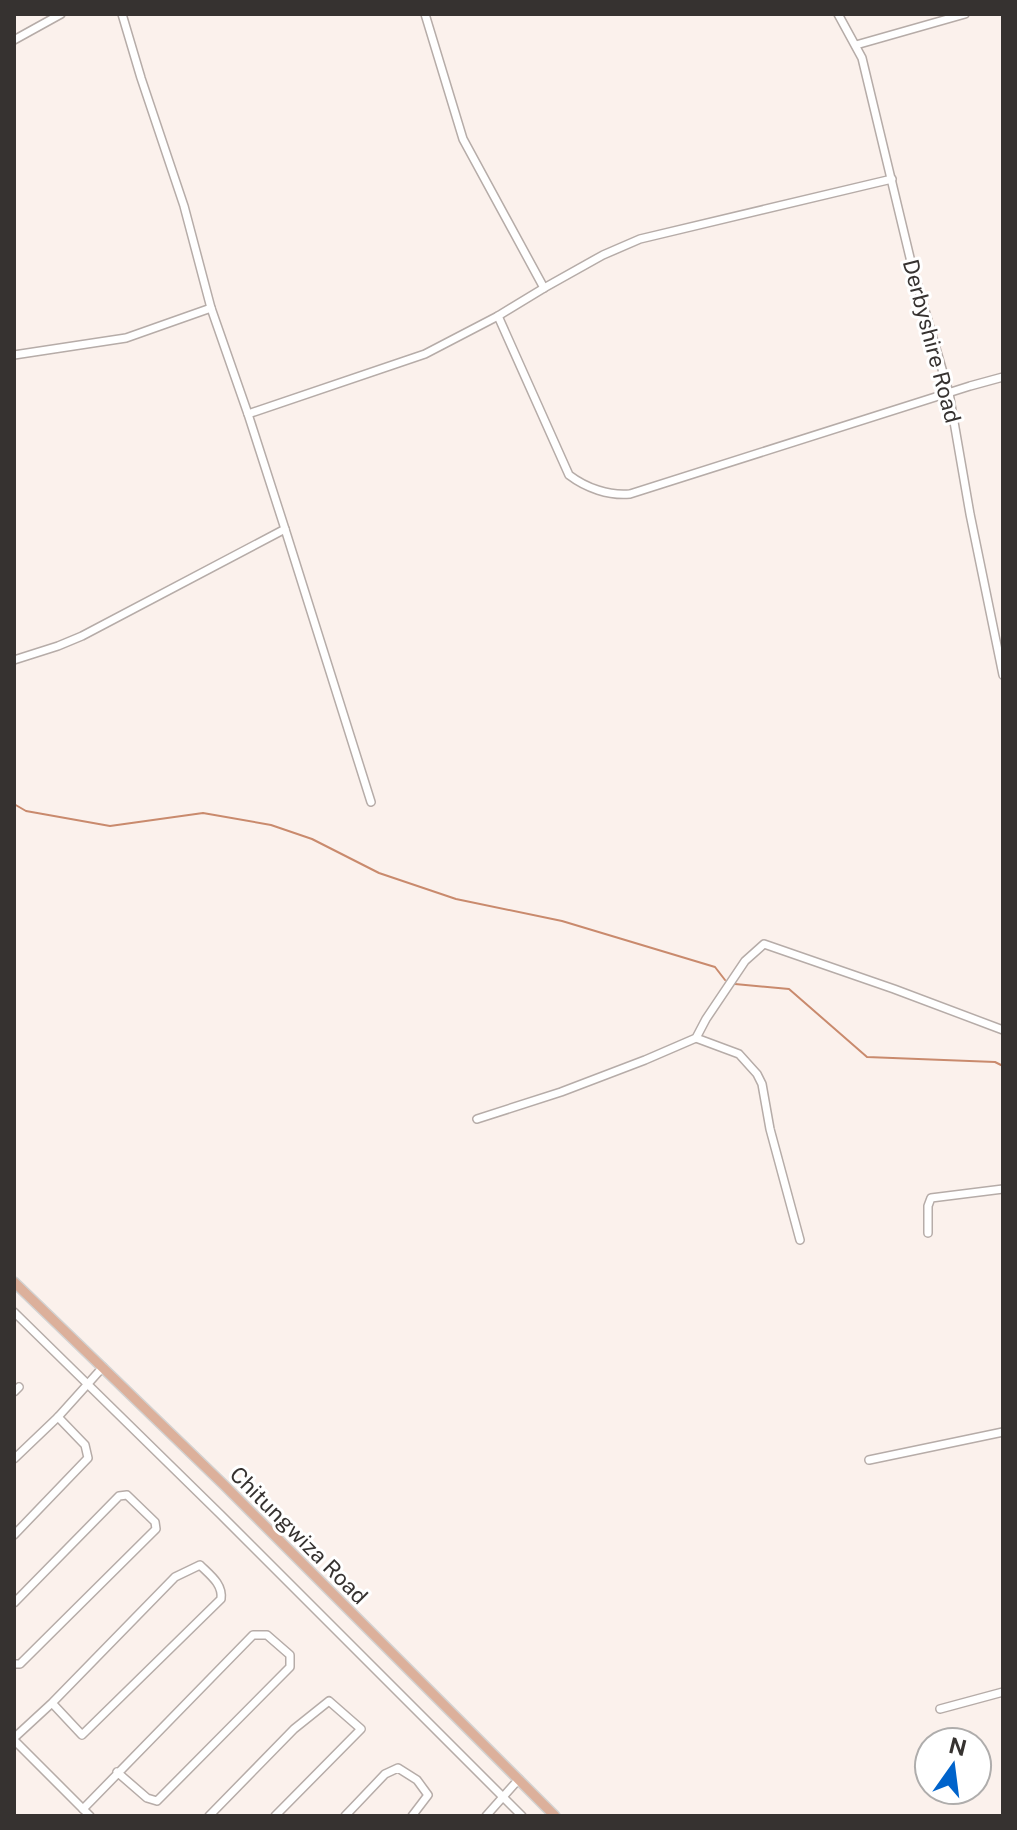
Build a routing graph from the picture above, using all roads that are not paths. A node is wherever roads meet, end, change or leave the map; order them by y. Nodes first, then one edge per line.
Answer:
1 (61, 14) edge
2 (122, 14) edge
3 (425, 14) edge
4 (838, 14) edge
5 (965, 14) edge
6 (14, 40) edge
7 (856, 45) junction
8 (892, 179) junction
9 (544, 288) junction
10 (211, 308) junction
11 (498, 316) junction
12 (14, 355) edge
13 (1003, 377) edge
14 (949, 393) junction
15 (248, 414) junction
16 (285, 529) junction
17 (14, 660) edge
18 (1003, 675) edge
19 (371, 802) dead end
20 (1003, 1030) edge
21 (696, 1038) junction
22 (477, 1119) dead end
23 (1003, 1189) edge
24 (928, 1233) dead end
25 (800, 1240) dead end
26 (14, 1282) edge
27 (14, 1312) edge
28 (103, 1367) junction
29 (87, 1384) junction
30 (58, 1417) junction
31 (1003, 1432) edge
32 (14, 1459) edge
33 (869, 1460) dead end
34 (14, 1535) edge
35 (14, 1603) edge
36 (14, 1664) edge
37 (1003, 1692) edge
38 (52, 1703) junction
39 (940, 1709) dead end
40 (14, 1739) edge
41 (117, 1772) junction
42 (519, 1779) junction
43 (503, 1797) junction
44 (83, 1809) junction
45 (90, 1816) edge
46 (209, 1816) edge
47 (275, 1816) edge
48 (345, 1816) edge
49 (412, 1816) edge
50 (486, 1816) edge
51 (522, 1816) edge
52 (555, 1816) edge

1 - 6 street
2 - 10 street
3 - 9 street
4 - 7 street, Derbyshire Road
5 - 7 street
7 - 8 street, Derbyshire Road
8 - 9 street
8 - 14 street, Derbyshire Road
9 - 11 street
10 - 12 street
10 - 15 street
11 - 14 street
11 - 15 street
13 - 14 street
14 - 18 street, Derbyshire Road
15 - 16 street
16 - 17 street
16 - 19 street
20 - 21 street
21 - 22 street
21 - 25 street
23 - 24 street
26 - 28 main road, Chitungwiza Road
27 - 29 street
28 - 29 street
28 - 42 main road, Chitungwiza Road
29 - 30 street
29 - 43 street
30 - 32 street
30 - 34 street
31 - 33 street
35 - 36 street
37 - 39 street
38 - 38 street
38 - 40 street
40 - 44 street
41 - 41 street
41 - 44 street
42 - 43 street
42 - 52 main road, Chitungwiza Road
43 - 50 street
43 - 51 street
44 - 45 street
46 - 47 street
48 - 49 street

